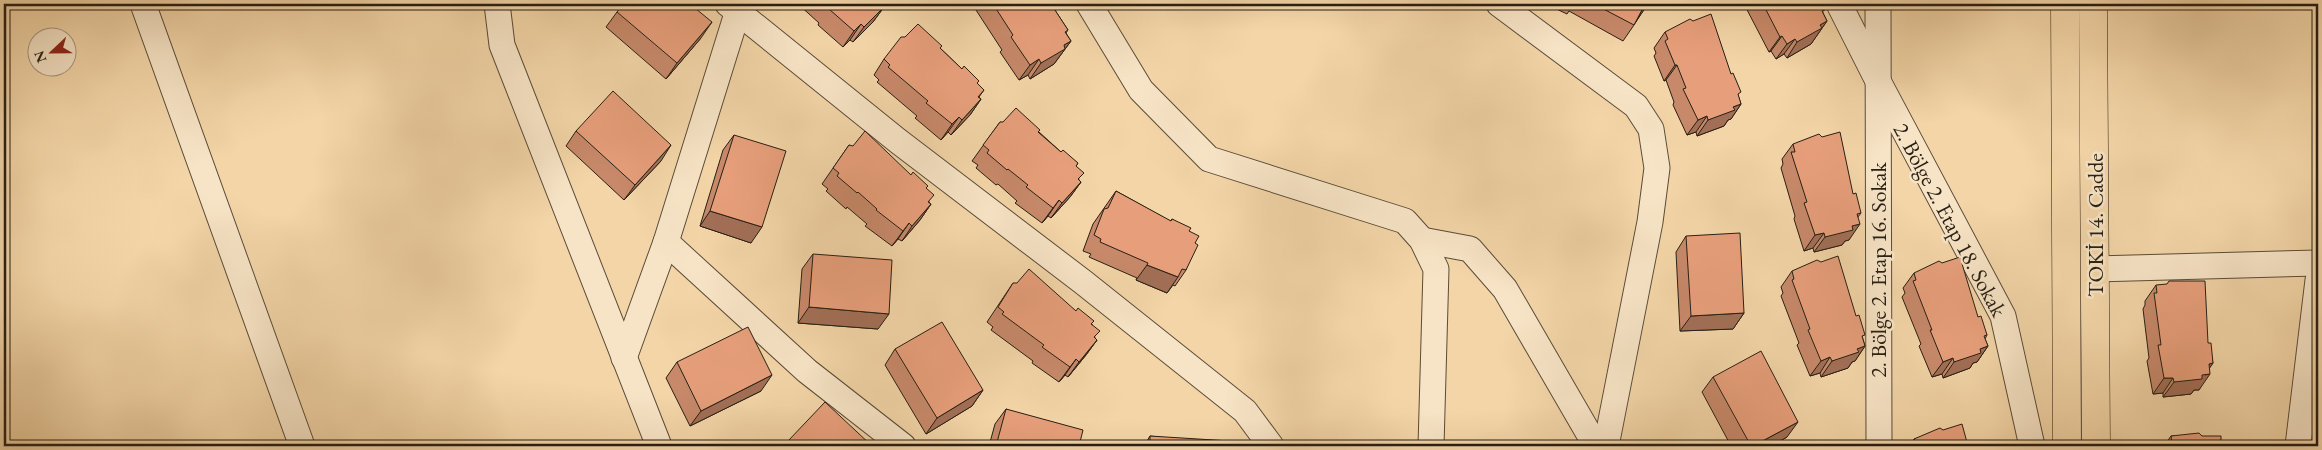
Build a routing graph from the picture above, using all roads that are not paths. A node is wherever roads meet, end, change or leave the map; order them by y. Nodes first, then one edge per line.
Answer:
1 (143, 4) edge
2 (497, 4) edge
3 (1089, 4) edge
4 (1499, 4) edge
5 (1839, 4) edge
6 (1878, 4) edge
7 (2065, 4) edge
8 (2093, 4) edge
9 (736, 6) edge
10 (1878, 81) junction
11 (1422, 240) junction
12 (666, 242) junction
13 (2318, 264) edge
14 (2096, 268) junction
15 (2318, 280) edge
16 (624, 358) junction
17 (302, 446) edge
18 (660, 446) edge
19 (902, 446) edge
20 (1271, 446) edge
21 (1431, 446) edge
22 (1596, 446) edge
23 (1606, 446) edge
24 (1879, 446) edge
25 (2032, 446) edge
26 (2067, 446) edge
27 (2096, 446) edge
28 (2298, 446) edge

1 - 17 street
2 - 16 street
3 - 11 street
4 - 23 street
5 - 10 street, 2. Bölge 2. Etap 18. Sokak
6 - 10 street, 2. Bölge 2. Etap 16. Sokak
7 - 26 main road, TOKİ 14. Cadde
8 - 14 main road, TOKİ 14. Cadde
9 - 12 street
9 - 20 street
10 - 24 street, 2. Bölge 2. Etap 16. Sokak
10 - 25 street, 2. Bölge 2. Etap 18. Sokak
11 - 21 street
11 - 22 street
12 - 16 street
12 - 19 street
13 - 14 street
14 - 27 main road, TOKİ 14. Cadde
15 - 28 street
16 - 18 street

